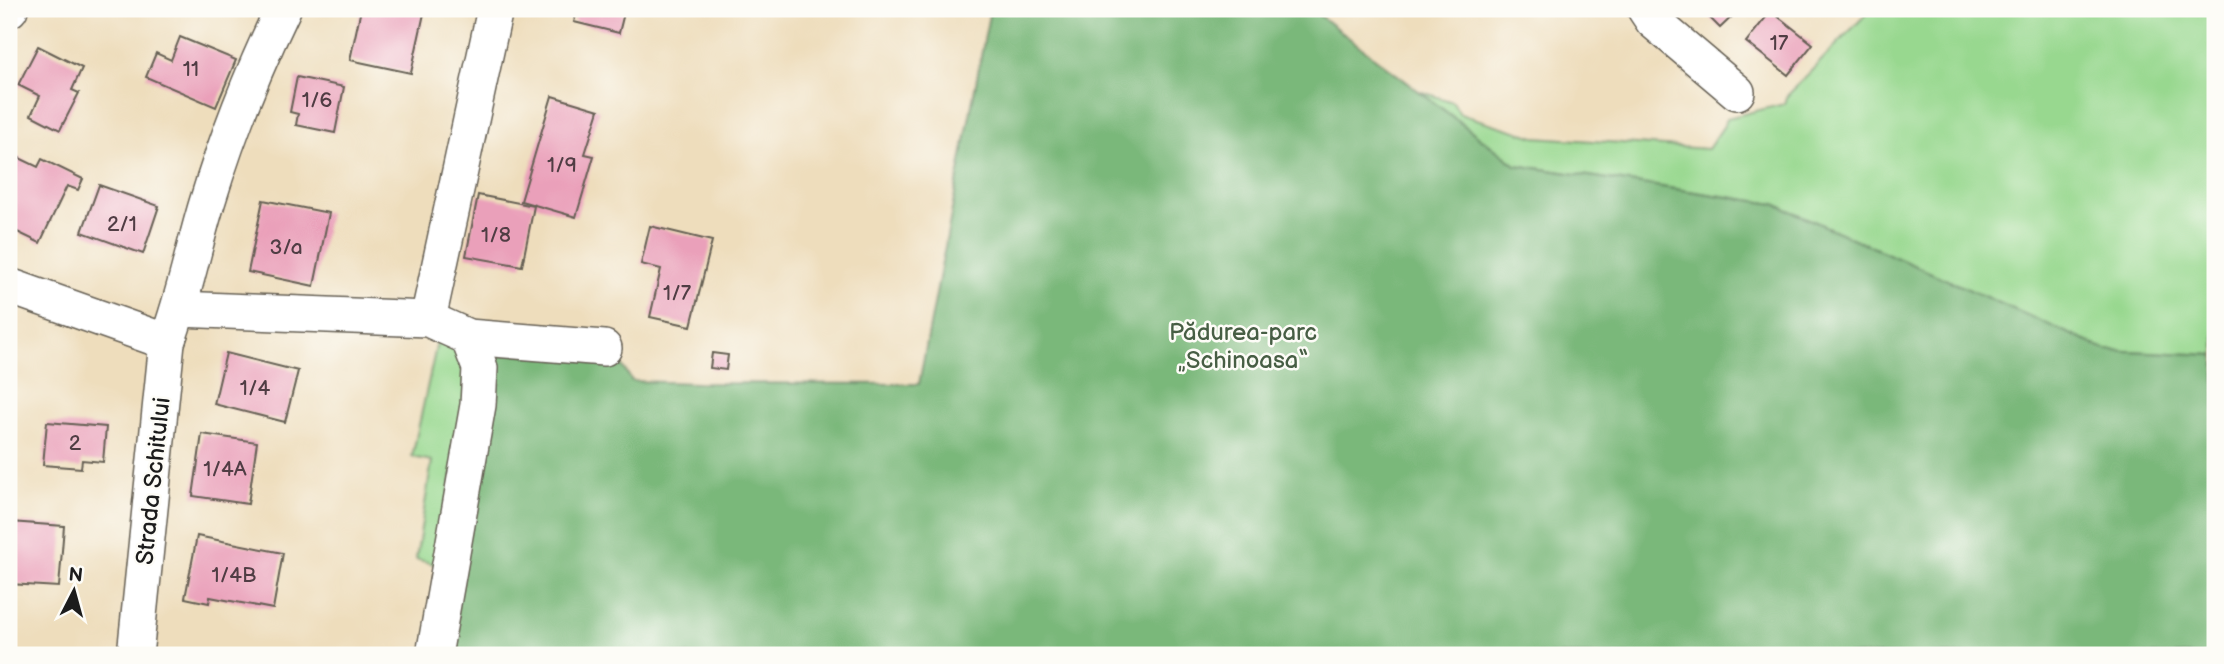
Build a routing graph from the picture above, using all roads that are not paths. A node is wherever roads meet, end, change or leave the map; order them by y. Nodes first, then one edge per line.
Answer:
1 (283, 9) edge
2 (495, 9) edge
3 (1645, 9) edge
4 (1737, 92) dead end
5 (9, 286) edge
6 (179, 309) junction
7 (428, 319) junction
8 (468, 337) junction
9 (167, 342) junction
10 (604, 348) dead end
11 (135, 655) edge
12 (434, 655) edge

1 - 6 street, Strada Schitului
2 - 7 street
3 - 4 street
5 - 9 street
6 - 7 street
6 - 9 street, Strada Schitului
7 - 8 street
8 - 10 street
8 - 12 street
9 - 11 street, Strada Schitului

